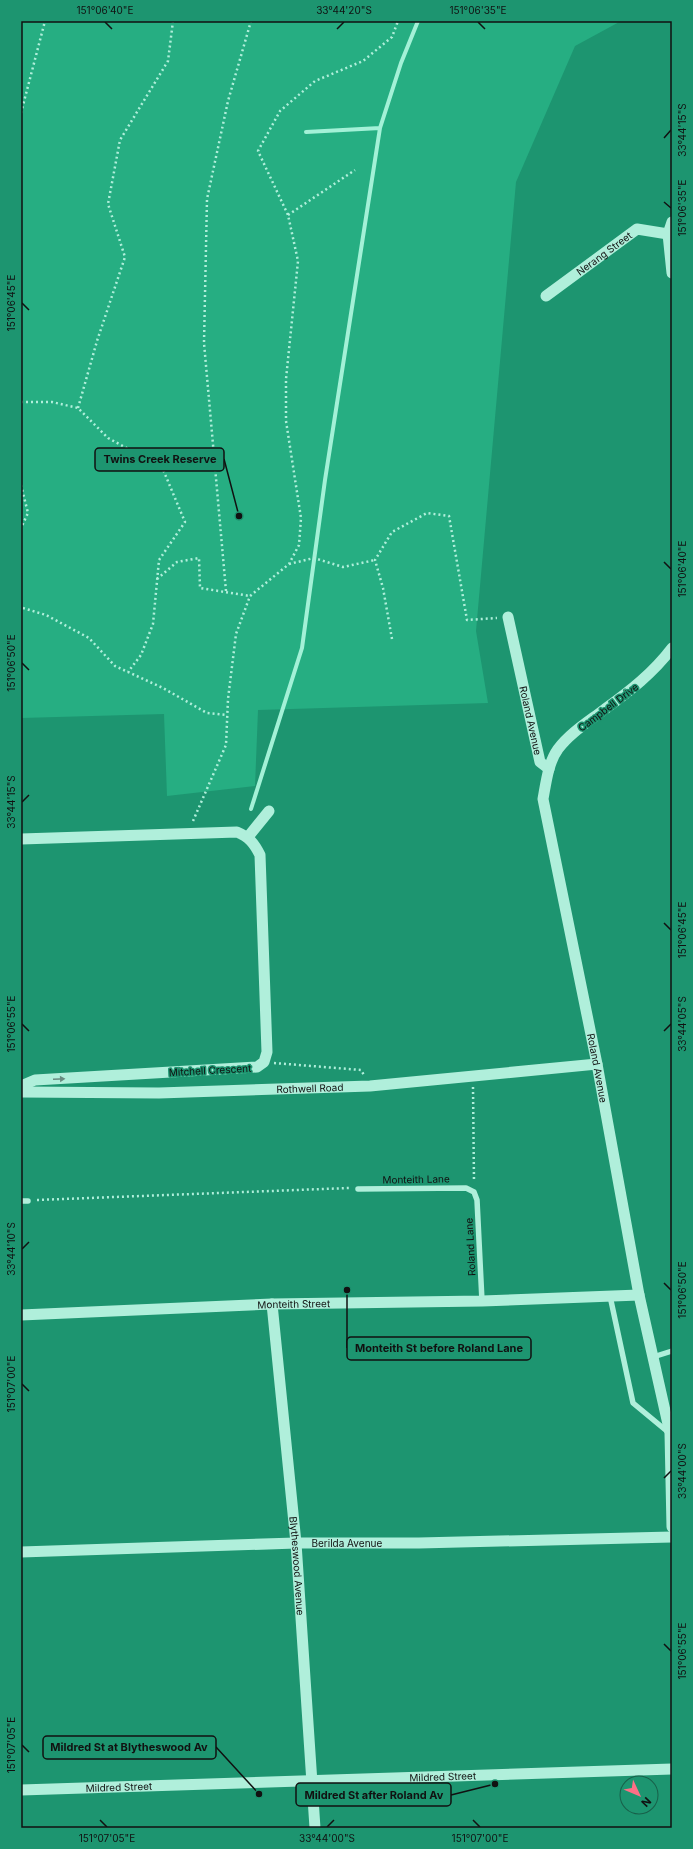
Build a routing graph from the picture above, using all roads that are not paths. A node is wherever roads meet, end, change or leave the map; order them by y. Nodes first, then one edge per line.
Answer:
1 (672, 222) edge
2 (668, 234) junction
3 (672, 273) edge
4 (546, 296) dead end
5 (508, 617) road end
6 (672, 648) edge
7 (549, 769) junction
8 (269, 811) dead end
9 (248, 837) junction
10 (21, 839) edge
11 (597, 1064) junction
12 (21, 1086) edge
13 (21, 1092) edge
14 (358, 1189) road end
15 (474, 1192) joint
16 (28, 1200) road end
17 (21, 1201) edge
18 (639, 1295) junction
19 (610, 1296) junction
20 (482, 1301) junction
21 (272, 1304) junction
22 (21, 1315) edge
23 (672, 1351) edge
24 (652, 1358) junction
25 (670, 1433) junction
26 (672, 1527) edge
27 (672, 1537) edge
28 (296, 1543) junction
29 (21, 1552) edge
30 (672, 1769) edge
31 (312, 1780) junction
32 (21, 1790) edge
33 (315, 1828) edge

1 - 2 street
2 - 3 street
2 - 4 street, Nerang Street
5 - 7 street, Roland Avenue
6 - 7 street, Campbell Drive
7 - 11 street, Roland Avenue
8 - 9 street
9 - 10 street
12 -> 9 street, Mitchell Crescent
11 - 13 street, Rothwell Road
11 - 18 street, Roland Avenue
14 - 15 lane, Monteith Lane
15 - 20 lane, Roland Lane
16 - 17 lane
18 - 19 street, Monteith Street
18 - 24 street, Roland Avenue
19 - 20 street, Monteith Street
19 - 25 lane
20 - 21 street, Monteith Street
21 - 22 street, Monteith Street
21 - 28 street, Blytheswood Avenue
23 - 24 lane
24 - 25 street, Roland Avenue
25 - 26 street, Roland Avenue
27 - 28 street, Berilda Avenue
28 - 29 street, Berilda Avenue
28 - 31 street, Blytheswood Avenue
30 - 31 street, Mildred Street
31 - 32 street, Mildred Street
31 - 33 street, Blytheswood Avenue

